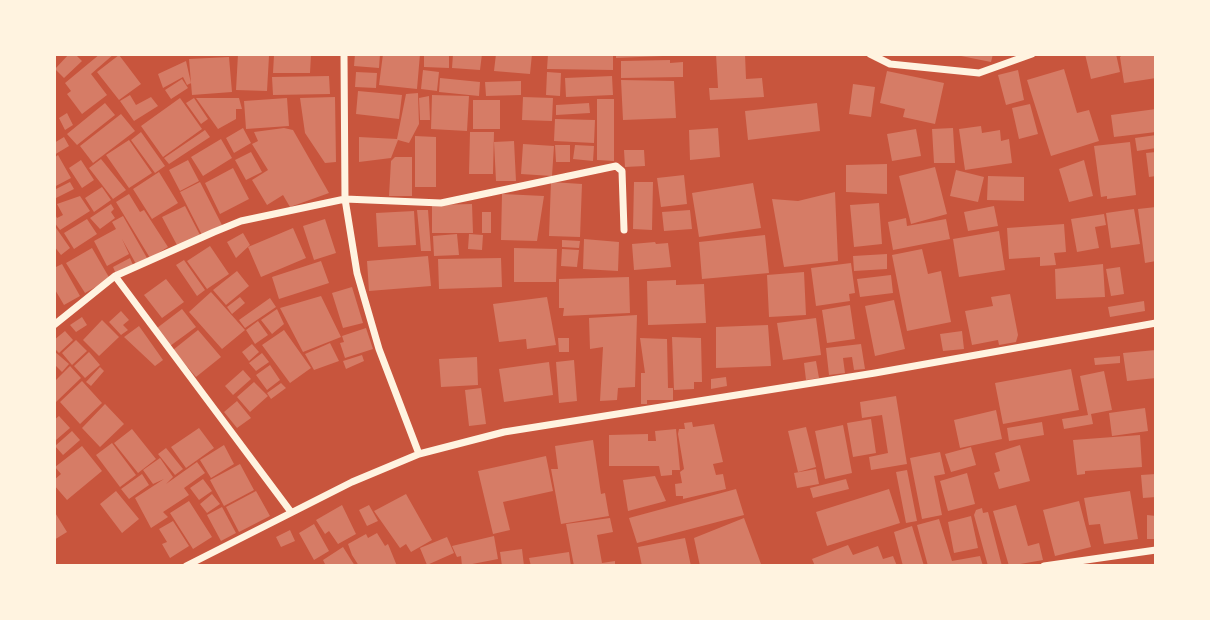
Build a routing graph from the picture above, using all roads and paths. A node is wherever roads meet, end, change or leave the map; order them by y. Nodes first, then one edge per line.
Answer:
1 (344, 54) edge
2 (870, 54) edge
3 (1031, 54) edge
4 (345, 199) junction
5 (624, 230) dead end
6 (115, 276) junction
7 (1156, 323) edge
8 (54, 325) edge
9 (419, 454) junction
10 (291, 512) junction
11 (1156, 550) edge
12 (186, 566) edge
13 (1044, 566) edge

1 - 4 street
2 - 3 street
4 - 5 street
4 - 6 street
4 - 9 street
6 - 8 street
6 - 10 street
7 - 9 street
9 - 10 street
10 - 12 street
11 - 13 street

